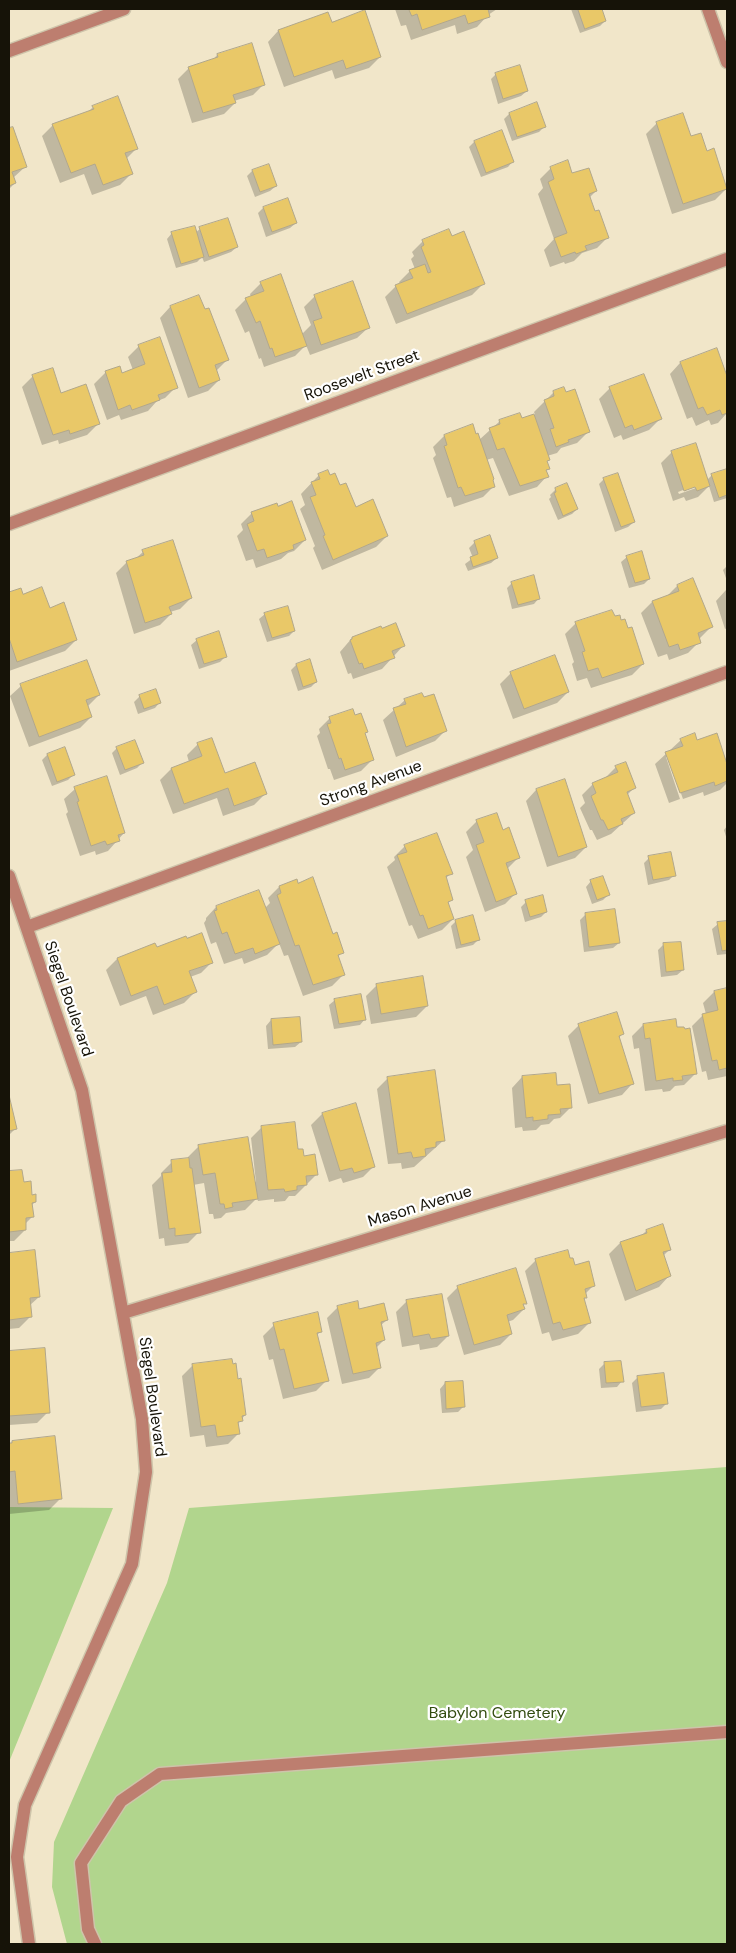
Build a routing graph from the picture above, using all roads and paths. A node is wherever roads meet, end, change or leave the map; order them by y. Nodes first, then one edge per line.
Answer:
1 (124, 9) edge
2 (708, 9) edge
3 (9, 51) edge
4 (727, 62) edge
5 (727, 258) edge
6 (9, 524) edge
7 (727, 672) edge
8 (9, 876) edge
9 (27, 927) junction
10 (727, 1132) edge
11 (123, 1313) junction
12 (727, 1732) edge
13 (29, 1944) edge
14 (95, 1944) edge

1 - 3 street
2 - 4 street
5 - 6 street, Roosevelt Street
7 - 9 street, Strong Avenue
8 - 9 street, Siegel Boulevard
9 - 11 street, Siegel Boulevard
10 - 11 street, Mason Avenue
11 - 13 street, Siegel Boulevard
12 - 14 street

